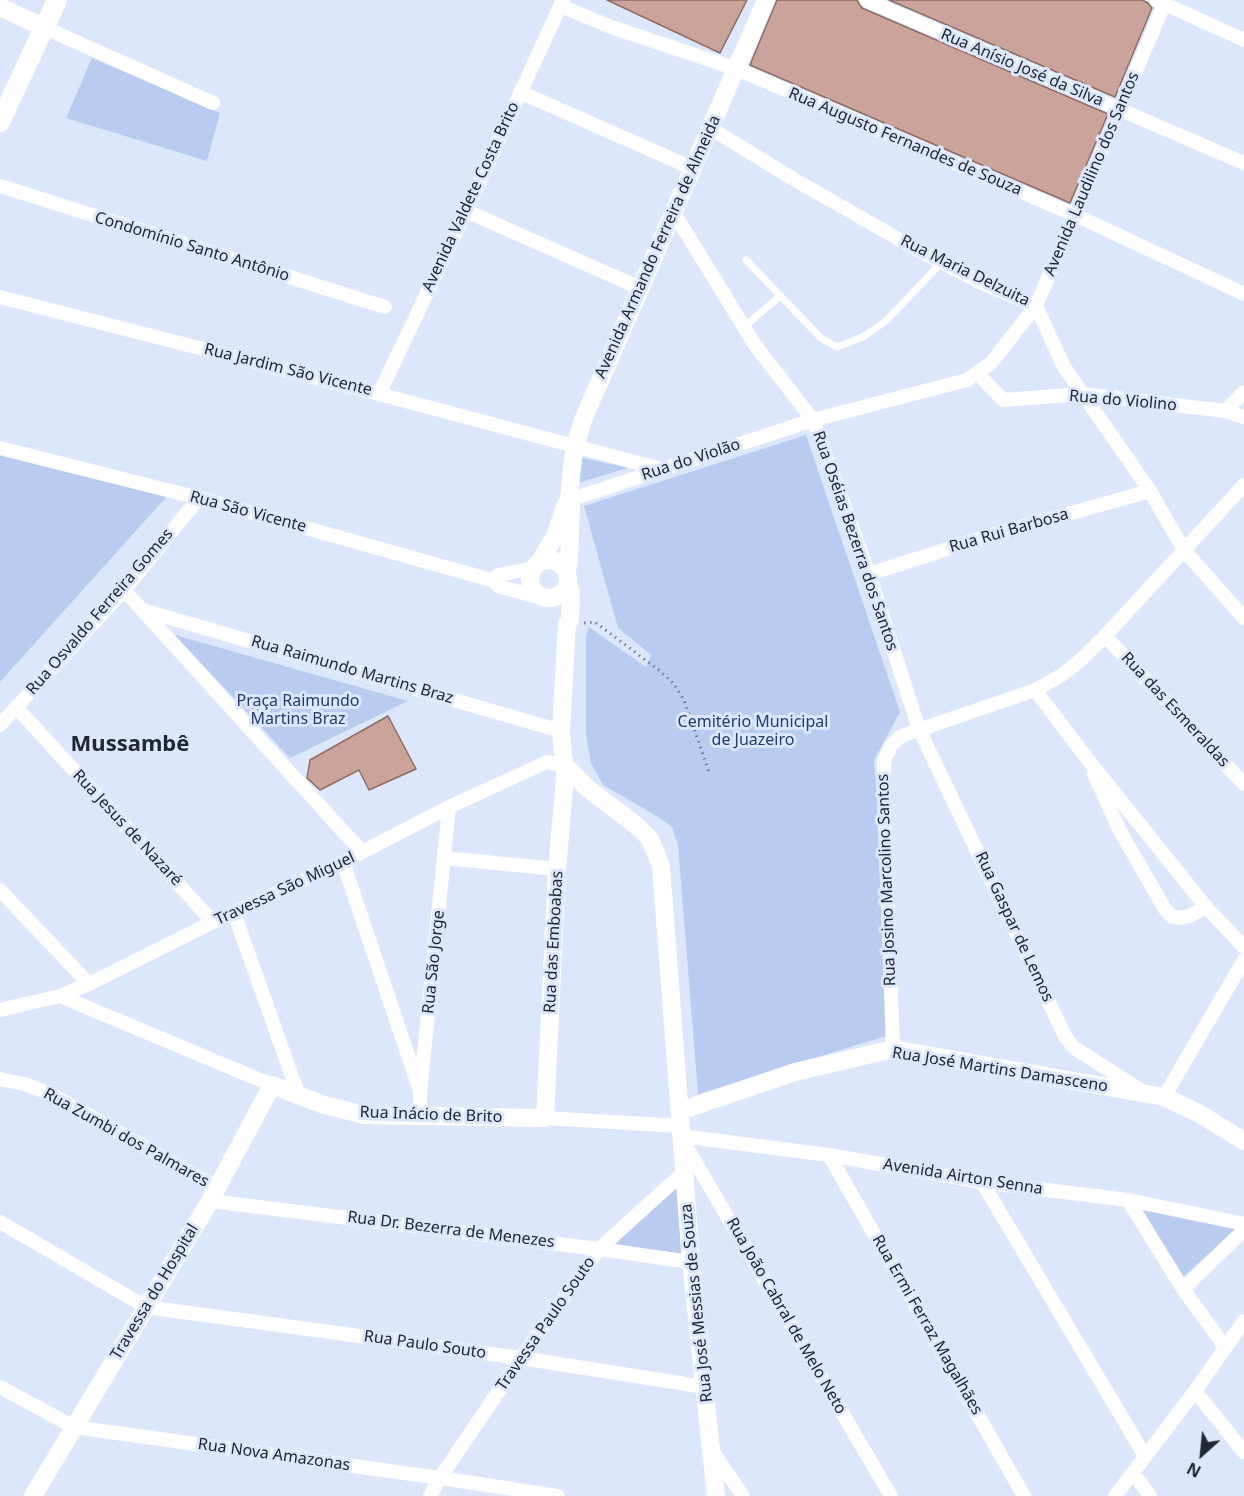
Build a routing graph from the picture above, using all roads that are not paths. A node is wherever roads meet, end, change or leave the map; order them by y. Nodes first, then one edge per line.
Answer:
1 (57, 0) edge
2 (766, 0) edge
3 (866, 0) edge
4 (1162, 1) edge
5 (562, 3) edge
6 (0, 7) edge
7 (45, 28) junction
8 (1244, 40) edge
9 (737, 69) junction
10 (520, 92) junction
11 (213, 104) dead end
12 (1120, 110) junction
13 (0, 122) edge
14 (710, 128) junction
15 (1244, 163) edge
16 (692, 168) junction
17 (0, 186) edge
18 (466, 211) junction
19 (674, 213) junction
20 (1075, 215) junction
21 (746, 260) dead end
22 (942, 262) junction
23 (640, 288) junction
24 (1244, 294) edge
25 (780, 296) junction
26 (0, 297) edge
27 (1036, 306) junction
28 (385, 307) dead end
29 (744, 327) junction
30 (977, 373) junction
31 (1244, 392) edge
32 (379, 394) junction
33 (1083, 394) junction
34 (1225, 411) junction
35 (1244, 417) edge
36 (813, 420) junction
37 (575, 446) junction
38 (0, 448) edge
39 (661, 469) junction
40 (1244, 485) edge
41 (1150, 491) junction
42 (199, 498) junction
43 (569, 500) junction
44 (1184, 550) junction
45 (536, 565) junction
46 (869, 574) junction
47 (567, 577) junction
48 (495, 581) junction
49 (124, 590) junction
50 (544, 596) junction
51 (142, 610) junction
52 (1244, 618) edge
53 (567, 624) junction
54 (1106, 636) junction
55 (1035, 690) junction
56 (16, 707) junction
57 (0, 725) edge
58 (919, 729) junction
59 (561, 731) junction
60 (1089, 761) junction
61 (566, 766) junction
62 (1244, 784) edge
63 (449, 807) junction
64 (362, 852) junction
65 (444, 858) junction
66 (342, 862) junction
67 (557, 869) junction
68 (0, 890) edge
69 (1206, 907) junction
70 (234, 913) junction
71 (213, 922) junction
72 (1244, 947) edge
73 (1244, 960) edge
74 (89, 984) junction
75 (60, 996) junction
76 (0, 1010) edge
77 (893, 1050) junction
78 (0, 1079) edge
79 (272, 1085) junction
80 (420, 1092) junction
81 (1155, 1095) junction
82 (299, 1096) junction
83 (420, 1117) junction
84 (545, 1118) junction
85 (680, 1124) junction
86 (1244, 1142) edge
87 (829, 1155) junction
88 (684, 1172) junction
89 (982, 1182) junction
90 (213, 1194) junction
91 (1128, 1200) junction
92 (0, 1222) edge
93 (1244, 1224) edge
94 (1244, 1230) edge
95 (599, 1248) junction
96 (691, 1262) junction
97 (1183, 1290) junction
98 (146, 1307) junction
99 (1244, 1321) edge
100 (1225, 1347) junction
101 (521, 1358) junction
102 (0, 1387) edge
103 (705, 1387) junction
104 (1195, 1391) junction
105 (74, 1427) junction
106 (712, 1452) junction
107 (1244, 1452) edge
108 (1145, 1456) junction
109 (1133, 1473) junction
110 (440, 1478) junction
111 (33, 1496) edge
112 (430, 1496) edge
113 (558, 1496) edge
114 (716, 1496) edge
115 (743, 1496) edge
116 (891, 1496) edge
117 (1024, 1496) edge
118 (1115, 1496) edge
119 (1150, 1496) edge

1 - 7 main road
2 - 9 street, Avenida Armando Ferreira de Almeida
3 - 12 street, Rua Anísio José da Silva
4 - 8 street
4 - 12 street, Avenida Laudilino dos Santos
5 - 9 street, Rua Augusto Fernandes de Souza
5 - 10 street, Avenida Valdete Costa Brito
6 - 7 street
7 - 11 street
7 - 13 main road
9 - 14 street, Avenida Armando Ferreira de Almeida
9 - 20 street, Rua Augusto Fernandes de Souza
10 - 16 street
10 - 18 street, Avenida Valdete Costa Brito
12 - 15 street, Rua Anísio José da Silva
12 - 20 street, Avenida Laudilino dos Santos
14 - 16 street, Avenida Armando Ferreira de Almeida
14 - 22 street, Rua Maria Delzuita
16 - 19 street, Avenida Armando Ferreira de Almeida
17 - 28 street, Condomínio Santo Antônio
18 - 23 street
18 - 32 street, Avenida Valdete Costa Brito
19 - 23 street, Avenida Armando Ferreira de Almeida
19 - 29 street, Rua Oséias Bezerra dos Santos
20 - 24 street, Rua Augusto Fernandes de Souza
20 - 27 street, Avenida Laudilino dos Santos
21 - 25 lane
22 - 25 lane
22 - 27 street, Rua Maria Delzuita
23 - 37 street, Avenida Armando Ferreira de Almeida
25 - 29 lane
26 - 32 street, Rua Jardim São Vicente
27 - 30 street, Avenida Laudilino dos Santos
27 - 33 street, Rua Maria Delzuita
29 - 36 street, Rua Oséias Bezerra dos Santos
30 - 33 street, Rua do Violino
30 - 36 street, Avenida Laudilino dos Santos
31 - 34 street
32 - 37 street, Rua Jardim São Vicente
33 - 34 street, Rua do Violino
33 - 41 street, Rua Maria Delzuita
34 - 35 street, Rua do Violino
36 - 39 street, Rua do Violão
36 - 46 street, Rua Oséias Bezerra dos Santos
37 - 39 street, Rua Jardim São Vicente
37 - 43 street, Avenida Armando Ferreira de Almeida
38 - 42 street, Rua São Vicente
39 - 43 street, Rua do Violão
40 - 44 street, Rua Josino Marcolino Santos
41 - 44 street, Rua Maria Delzuita
41 - 46 street, Rua Rui Barbosa
42 - 48 street, Rua São Vicente
42 - 49 street, Rua Osvaldo Ferreira Gomes
43 - 45 street
43 - 47 street
44 - 52 street, Rua Maria Delzuita
44 - 54 street, Rua Josino Marcolino Santos
45 - 47 street
45 - 48 street
45 - 50 street
46 - 58 street, Rua Oséias Bezerra dos Santos
47 - 50 street
47 - 53 street
48 - 50 street, Rua São Vicente
49 - 51 street
49 - 56 street, Rua Osvaldo Ferreira Gomes
50 - 53 street
51 - 59 street, Rua Raimundo Martins Braz
51 - 64 street
53 - 59 street, Rua das Emboabas
54 - 55 street, Rua Josino Marcolino Santos
54 - 62 street, Rua das Esmeraldas
55 - 58 street, Rua Josino Marcolino Santos
55 - 60 street
56 - 57 street, Rua Osvaldo Ferreira Gomes
56 - 71 street, Rua Jesus de Nazaré
58 - 77 street, Rua Josino Marcolino Santos
58 - 81 street, Rua Gaspar de Lemos
59 - 61 street, Rua das Emboabas
60 - 69 street
60 - 69 street
61 - 63 street, Travessa São Miguel
61 - 67 street, Rua das Emboabas
61 - 85 street, Rua José Messias de Souza
63 - 64 street, Travessa São Miguel
63 - 65 street, Rua São Jorge
64 - 66 street, Travessa São Miguel
65 - 67 street
65 - 80 street, Rua São Jorge
66 - 70 street, Travessa São Miguel
66 - 80 street
67 - 84 street, Rua das Emboabas
68 - 74 street
69 - 72 street
70 - 71 street, Travessa São Miguel
70 - 82 street
71 - 74 street, Travessa São Miguel
73 - 81 street
74 - 75 street, Travessa São Miguel
75 - 76 street, Travessa São Miguel
75 - 79 street, Rua Inácio de Brito
77 - 81 street, Rua José Martins Damasceno
77 - 85 street, Rua José Martins Damasceno
78 - 90 street, Rua Zumbi dos Palmares
79 - 82 street, Rua Inácio de Brito
79 - 90 street, Travessa do Hospital
80 - 83 street, Rua São Jorge
81 - 86 street, Rua José Martins Damasceno
82 - 83 street, Rua Inácio de Brito
83 - 84 street, Rua Inácio de Brito
84 - 85 street, Rua Inácio de Brito
85 - 87 street, Avenida Airton Senna
85 - 88 street, Rua José Messias de Souza
85 - 116 street, Rua João Cabral de Melo Neto
87 - 89 street, Avenida Airton Senna
87 - 117 street, Rua Ermi Ferraz Magalhães
88 - 95 street, Travessa Paulo Souto
88 - 96 street, Rua José Messias de Souza
89 - 91 street, Avenida Airton Senna
89 - 108 street
90 - 95 street, Rua Dr. Bezerra de Menezes
90 - 98 street, Travessa do Hospital
91 - 93 street, Avenida Airton Senna
91 - 97 street
92 - 98 street
94 - 97 street
95 - 96 street, Rua Dr. Bezerra de Menezes
95 - 101 street, Travessa Paulo Souto
96 - 103 street, Rua José Messias de Souza
97 - 100 street
98 - 101 street, Rua Paulo Souto
98 - 105 street, Travessa do Hospital
99 - 100 street
100 - 104 street
101 - 103 street, Rua Paulo Souto
101 - 110 street, Travessa Paulo Souto
102 - 105 street, Rua Nova Amazonas
103 - 106 street, Rua José Messias de Souza
104 - 107 street
104 - 108 street
105 - 110 street, Rua Nova Amazonas
105 - 111 street, Travessa do Hospital
106 - 114 street, Rua José Messias de Souza
106 - 115 street
108 - 109 street
109 - 118 street
109 - 119 street
110 - 112 street, Travessa Paulo Souto
110 - 113 street, Rua Nova Amazonas

